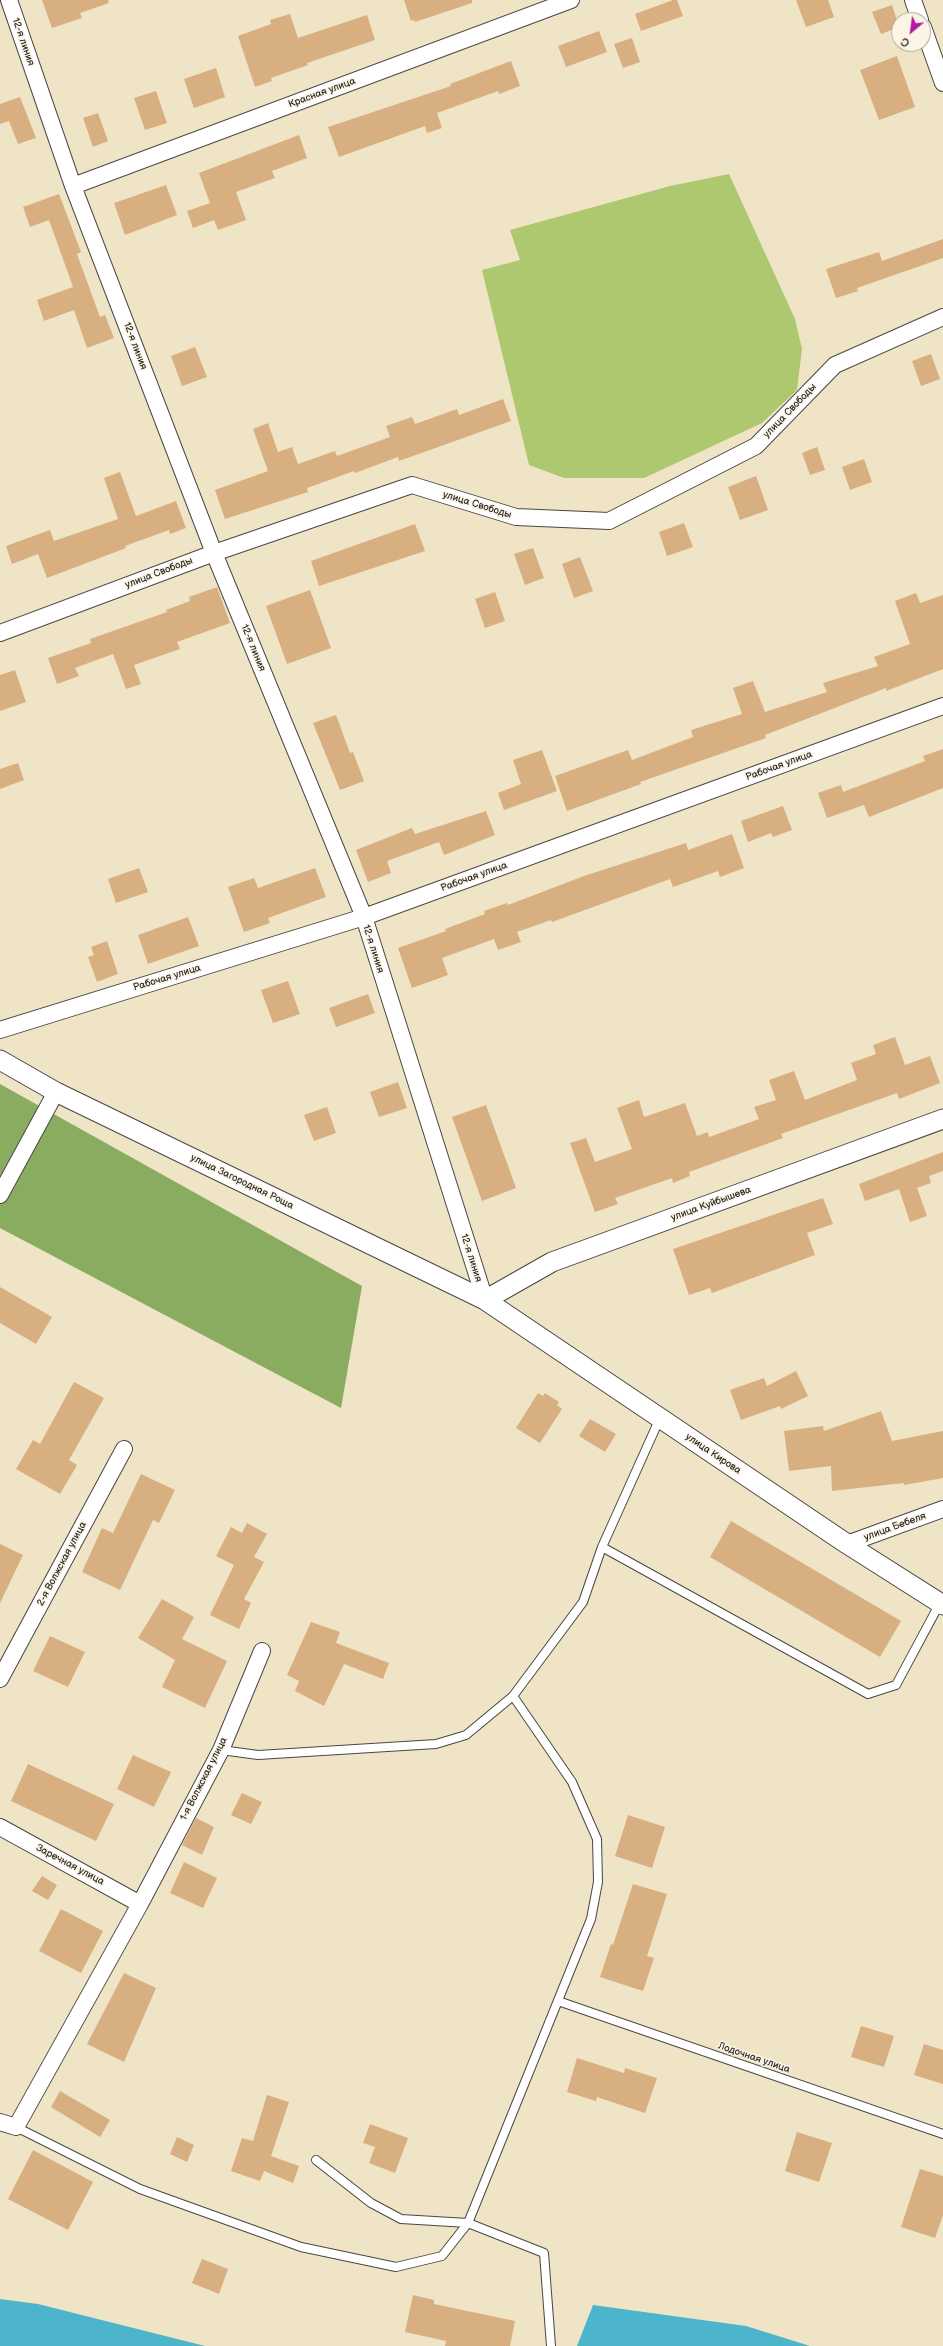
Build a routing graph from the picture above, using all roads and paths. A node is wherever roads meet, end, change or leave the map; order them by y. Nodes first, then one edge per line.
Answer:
1 (9, 0) edge
2 (571, 0) edge
3 (913, 0) edge
4 (917, 12) edge
5 (931, 49) edge
6 (943, 83) edge
7 (73, 186) junction
8 (943, 317) edge
9 (214, 553) junction
10 (0, 633) edge
11 (943, 706) edge
12 (364, 918) junction
13 (0, 1030) edge
14 (0, 1060) edge
15 (56, 1092) junction
16 (943, 1119) edge
17 (0, 1195) edge
18 (485, 1300) junction
19 (660, 1418) junction
20 (124, 1449) dead end
21 (943, 1510) edge
22 (848, 1544) junction
23 (602, 1547) junction
24 (942, 1604) edge
25 (262, 1651) dead end
26 (0, 1678) edge
27 (513, 1696) junction
28 (221, 1750) junction
29 (0, 1828) edge
30 (140, 1904) junction
31 (558, 2001) junction
32 (0, 2122) edge
33 (16, 2127) junction
34 (943, 2134) edge
35 (316, 2160) dead end
36 (468, 2223) junction
37 (551, 2346) edge

1 - 7 street, 12-я линия
2 - 7 street, Красная улица
3 - 4 street
5 - 6 street
7 - 9 street, 12-я линия
8 - 9 street, улица Свободы
9 - 10 street, улица Свободы
9 - 12 street, 12-я линия
11 - 12 street, Рабочая улица
12 - 13 street, Рабочая улица
12 - 18 street, 12-я линия
14 - 15 street, улица Загородная Роща
15 - 17 street
15 - 18 street, улица Загородная Роща
16 - 18 street, улица Куйбышева
18 - 19 street, улица Кирова
19 - 22 street, улица Кирова
19 - 23 lane
20 - 26 street, 2-я Волжская улица
21 - 22 street, улица Бебеля
22 - 24 street, улица Кирова
23 - 24 lane
23 - 27 lane
25 - 28 street, 1-я Волжская улица
27 - 28 lane
27 - 31 lane
28 - 30 street, 1-я Волжская улица
29 - 30 street, Заречная улица
30 - 33 street, 1-я Волжская улица
31 - 34 lane, Лодочная улица
31 - 36 lane
32 - 33 street
33 - 36 lane
35 - 36 lane
36 - 37 lane

